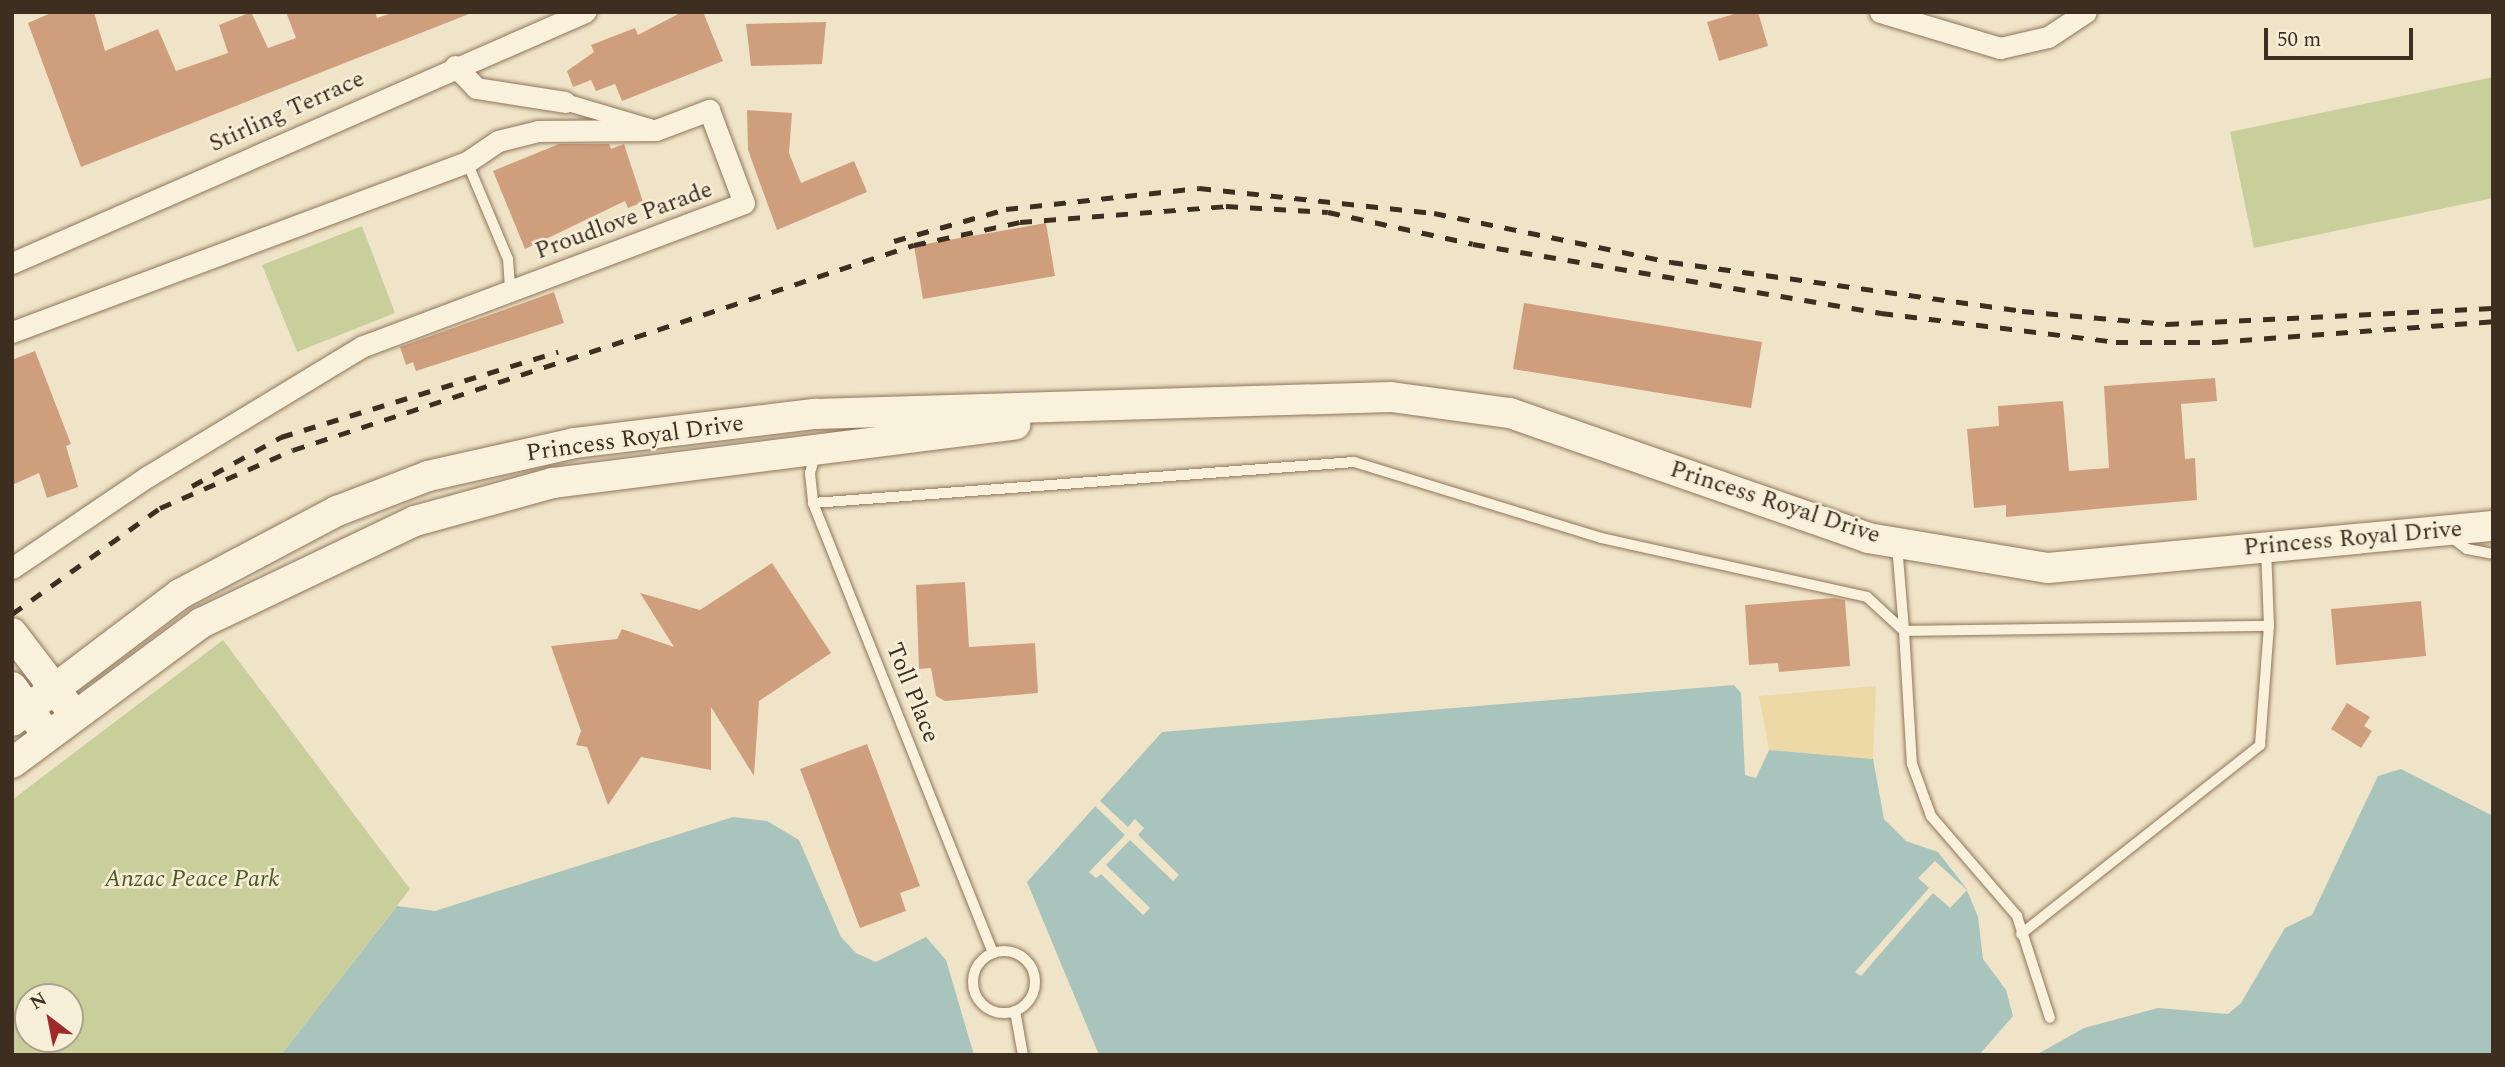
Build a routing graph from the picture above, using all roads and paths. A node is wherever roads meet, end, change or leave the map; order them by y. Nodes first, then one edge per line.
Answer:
1 (585, 12) edge
2 (1880, 12) edge
3 (2086, 12) edge
4 (456, 66) junction
5 (565, 102) joint
6 (656, 130) junction
7 (467, 162) junction
8 (12, 263) edge
9 (510, 290) junction
10 (12, 332) edge
11 (1273, 398) junction
12 (815, 414) junction
13 (818, 446) junction
14 (813, 503) junction
15 (2493, 526) edge
16 (2440, 530) junction
17 (1896, 542) junction
18 (2266, 547) junction
19 (2493, 554) edge
20 (12, 568) edge
21 (2269, 626) junction
22 (1903, 631) junction
23 (17, 639) edge
24 (106, 648) junction
25 (56, 688) junction
26 (17, 706) edge
27 (74, 715) junction
28 (47, 733) junction
29 (12, 763) edge
30 (2021, 934) junction
31 (993, 953) junction
32 (1014, 1011) junction
33 (2050, 1018) dead end
34 (1023, 1055) edge

1 - 4 street, Stirling Terrace
2 - 3 street
4 - 5 street
4 - 8 street, Stirling Terrace
5 - 6 street
6 - 7 street, Proudlove Parade
6 - 9 street, Proudlove Parade
7 - 9 lane
7 - 10 street, Proudlove Parade
9 - 20 street, Proudlove Parade
11 - 12 main road, Princess Royal Drive
11 - 13 main road, Princess Royal Drive
11 - 17 main road, Princess Royal Drive
12 - 13 main road
12 - 24 main road, Princess Royal Drive
13 - 14 lane, Toll Place
13 - 27 main road, Princess Royal Drive
14 - 22 lane
14 - 31 lane, Toll Place
15 - 16 main road, Princess Royal Drive
16 - 18 main road, Princess Royal Drive
16 - 19 lane
17 - 18 main road, Princess Royal Drive
17 - 22 lane
18 - 21 lane
21 - 22 lane
21 - 30 lane
22 - 30 lane
23 - 24 main road
23 - 25 main road
24 - 25 main road, Princess Royal Drive
25 - 26 main road, Princess Royal Drive
25 - 27 main road
26 - 28 main road
27 - 28 main road, Princess Royal Drive
28 - 29 main road, Princess Royal Drive
30 - 33 lane
31 - 32 lane
31 - 32 lane
32 - 34 lane

